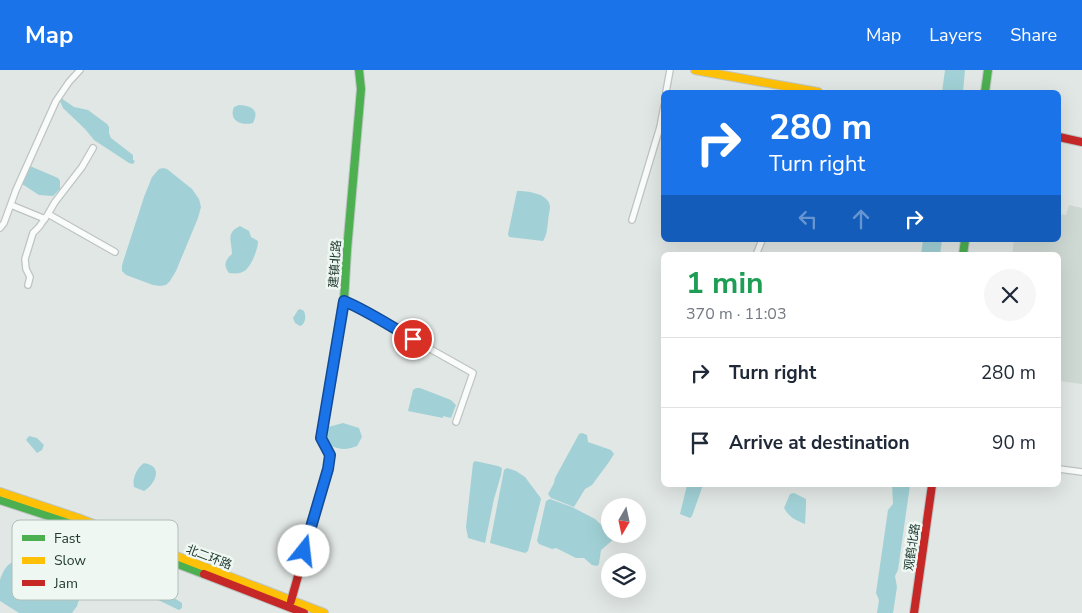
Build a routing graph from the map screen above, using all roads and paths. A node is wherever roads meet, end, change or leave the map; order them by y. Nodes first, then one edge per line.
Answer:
1 (80, 70) edge
2 (359, 70) edge
3 (670, 70) edge
4 (695, 70) edge
5 (988, 70) edge
6 (666, 90) edge
7 (793, 90) edge
8 (985, 90) edge
9 (661, 122) edge
10 (1061, 137) edge
11 (1081, 140) edge
12 (94, 148) dead end
13 (11, 205) junction
14 (47, 216) junction
15 (632, 220) dead end
16 (0, 228) edge
17 (116, 252) dead end
18 (28, 285) dead end
19 (344, 301) junction
20 (456, 422) dead end
21 (1061, 468) edge
22 (1082, 472) edge
23 (932, 487) edge
24 (0, 492) edge
25 (0, 500) edge
26 (61, 520) edge
27 (83, 520) edge
28 (178, 560) edge
29 (178, 564) edge
30 (290, 607) edge
31 (304, 613) edge
32 (324, 613) edge
33 (914, 613) edge

1 - 13 street
2 - 19 street, 建镇北路
3 - 6 street
4 - 7 street
5 - 8 street
9 - 15 street
10 - 11 street
12 - 14 street
13 - 14 street
13 - 16 street
14 - 17 street
14 - 18 street
19 - 20 street
19 - 30 street, 建镇北路
21 - 22 street
23 - 33 street, 观鹤北路
24 - 27 street, 北二环路
25 - 26 street, 北二环路
28 - 30 street, 北二环路
29 - 30 street, 北二环路
30 - 31 street, 北二环路
30 - 32 street, 北二环路

